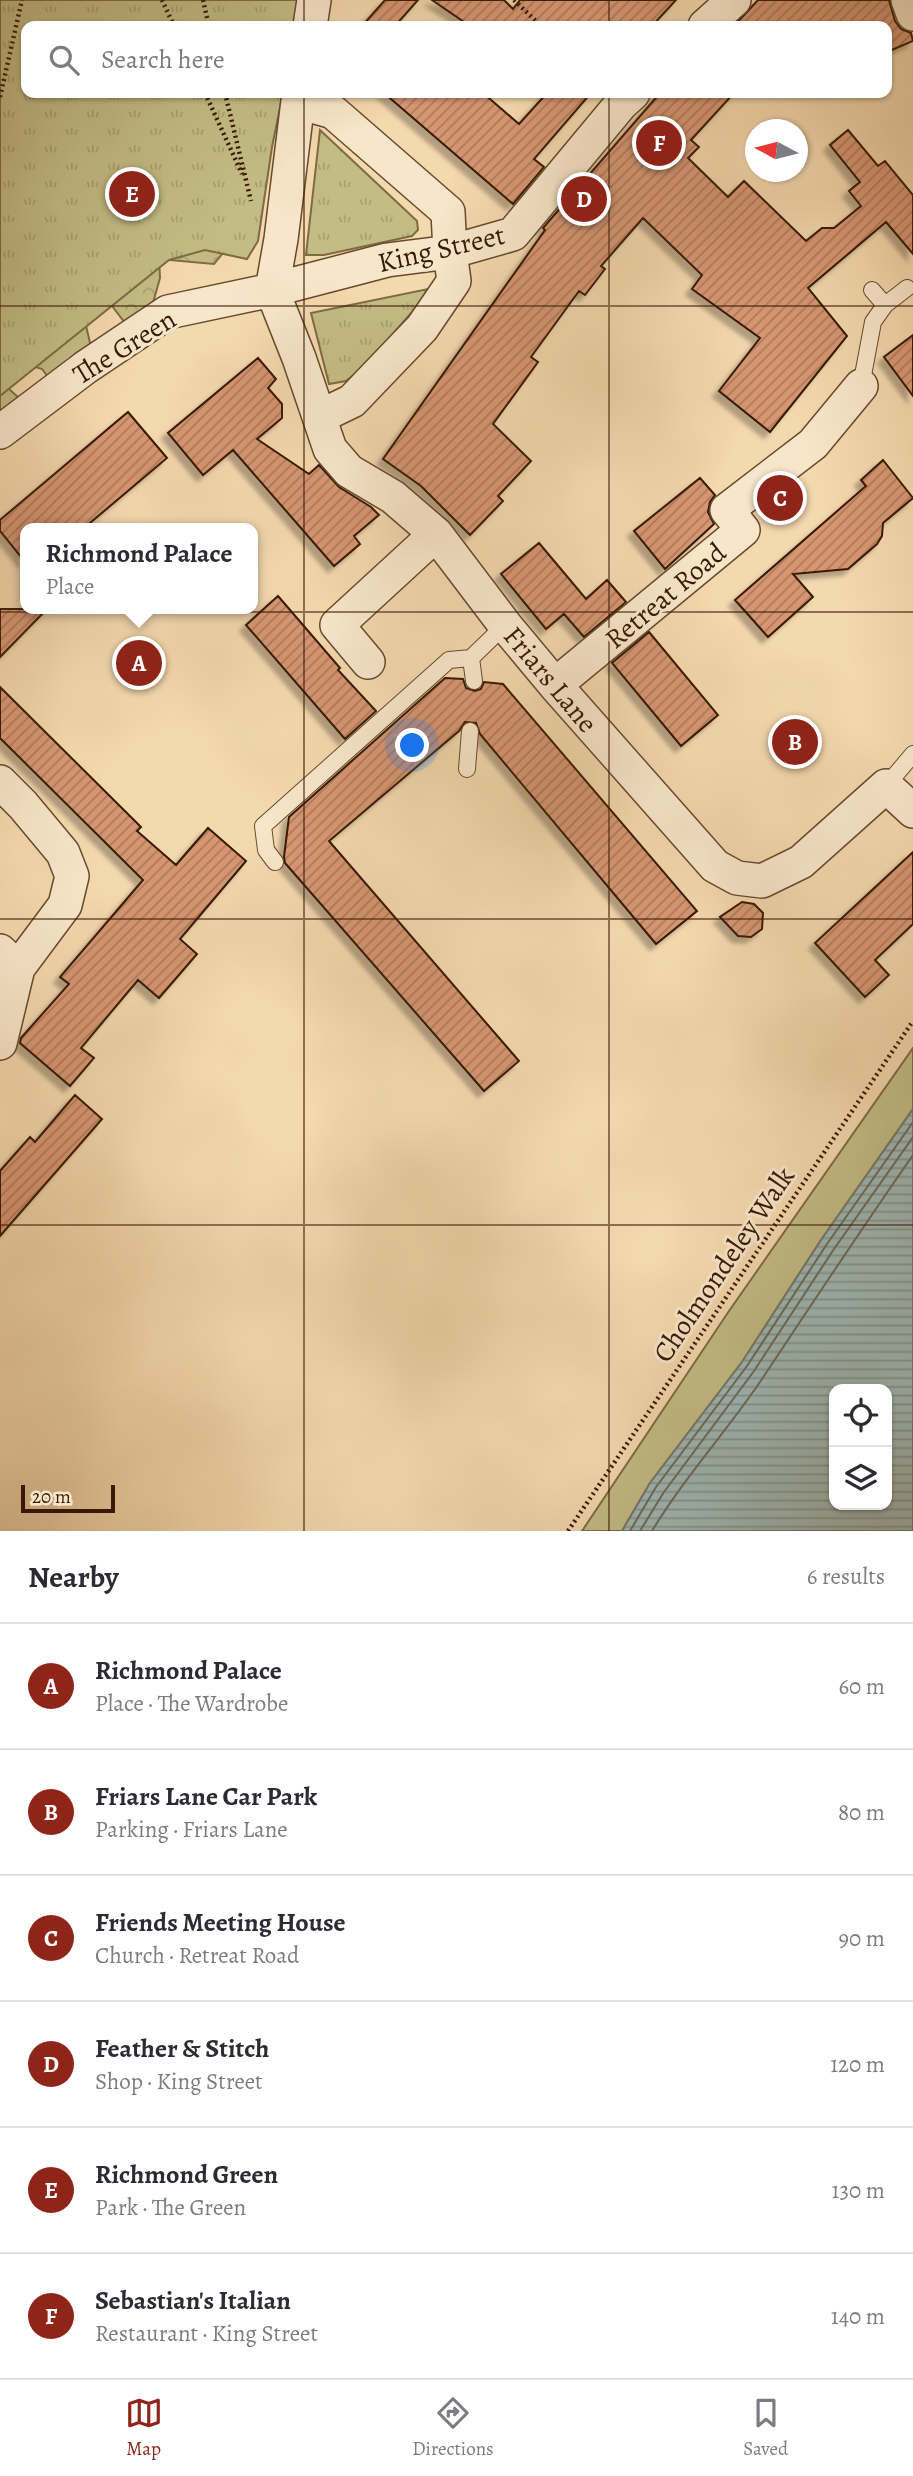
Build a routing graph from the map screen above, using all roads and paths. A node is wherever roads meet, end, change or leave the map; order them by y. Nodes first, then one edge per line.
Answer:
1 (22, 0) edge
2 (162, 0) edge
3 (203, 0) edge
4 (314, 0) edge
5 (514, 0) edge
6 (734, 0) edge
7 (908, 0) edge
8 (913, 14) edge
9 (172, 21) edge
10 (208, 21) edge
11 (311, 21) edge
12 (536, 21) edge
13 (711, 21) edge
14 (0, 97) edge
15 (207, 98) edge
16 (226, 98) edge
17 (298, 98) edge
18 (300, 98) edge
19 (628, 98) edge
20 (450, 252) junction
21 (907, 288) dead end
22 (272, 290) junction
23 (872, 290) dead end
24 (885, 305) junction
25 (861, 386) joint
26 (319, 417) junction
27 (0, 432) edge
28 (436, 534) junction
29 (505, 625) junction
30 (471, 658) junction
31 (368, 662) dead end
32 (474, 681) dead end
33 (555, 685) junction
34 (470, 732) dead end
35 (913, 754) edge
36 (467, 769) dead end
37 (0, 782) edge
38 (886, 786) junction
39 (913, 811) edge
40 (275, 862) dead end
41 (9, 960) edge
42 (913, 1021) edge
43 (0, 1044) edge
44 (568, 1531) edge

1 - 14 path
2 - 9 path
3 - 10 path
4 - 11 street
5 - 12 path
6 - 13 street
7 - 8 street
15 - 16 path
17 - 22 street
18 - 20 street
19 - 20 street, King Street
20 - 22 street, King Street
20 - 26 street
21 - 24 lane
22 - 26 street, Friars Lane
22 - 27 street, The Green
23 - 24 lane
24 - 25 lane
25 - 33 street, Retreat Road
26 - 28 street, Friars Lane
28 - 29 street, Friars Lane
28 - 31 street
29 - 30 lane
29 - 33 street, Friars Lane
30 - 32 lane
30 - 40 lane
33 - 38 street, Friars Lane
34 - 36 lane
35 - 38 lane
37 - 41 street
38 - 39 street
41 - 43 street
42 - 44 path, Cholmondeley Walk

